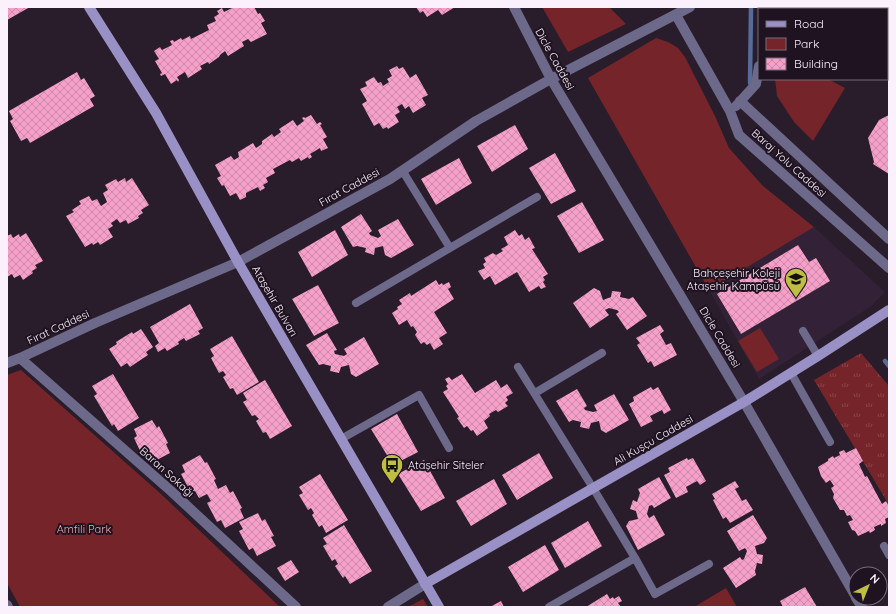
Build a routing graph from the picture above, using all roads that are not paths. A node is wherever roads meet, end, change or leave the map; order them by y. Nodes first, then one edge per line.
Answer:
1 (89, 7) edge
2 (514, 7) edge
3 (690, 7) edge
4 (676, 15) junction
5 (758, 72) edge
6 (552, 79) junction
7 (740, 101) junction
8 (730, 112) junction
9 (402, 170) junction
10 (537, 197) dead end
11 (889, 239) edge
12 (450, 248) junction
13 (238, 262) junction
14 (889, 268) edge
15 (356, 303) dead end
16 (889, 310) edge
17 (804, 331) dead end
18 (602, 353) dead end
19 (818, 356) junction
20 (20, 358) junction
21 (7, 363) edge
22 (518, 367) dead end
23 (791, 373) junction
24 (535, 393) junction
25 (744, 402) junction
26 (342, 439) junction
27 (830, 442) dead end
28 (449, 448) dead end
29 (593, 488) junction
30 (884, 546) dead end
31 (889, 555) edge
32 (635, 558) junction
33 (709, 564) dead end
34 (425, 584) junction
35 (848, 584) edge
36 (296, 607) edge
37 (388, 607) edge
38 (439, 607) edge
39 (549, 607) edge

1 - 13 street, Ataşehir Bulvarı
2 - 6 street, Dicle Caddesi
3 - 4 street, Fırat Caddesi
4 - 6 street, Fırat Caddesi
4 - 8 street, Baraj Yolu Caddesi
5 - 7 street
6 - 9 street, Fırat Caddesi
6 - 25 street, Dicle Caddesi
7 - 8 street
7 - 11 street, Baraj Yolu Caddesi
8 - 14 street, Baraj Yolu Caddesi
9 - 12 lane
9 - 13 street, Fırat Caddesi
10 - 12 lane
12 - 15 lane
13 - 20 street, Fırat Caddesi
13 - 26 street, Ataşehir Bulvarı
16 - 19 street, Ali Kuşçu Caddesi
17 - 19 lane
18 - 24 lane
19 - 23 street, Ali Kuşçu Caddesi
20 - 21 street, Fırat Caddesi
20 - 36 street, Baran Sokağı
22 - 24 lane
23 - 25 street, Ali Kuşçu Caddesi
23 - 27 lane
24 - 29 lane
25 - 29 street, Ali Kuşçu Caddesi
25 - 35 street, Dicle Caddesi
26 - 28 lane
26 - 34 street, Ataşehir Bulvarı
29 - 32 lane
29 - 34 street, Ali Kuşçu Caddesi
30 - 31 lane
32 - 33 lane
32 - 39 lane
34 - 37 street
34 - 38 street, Ataşehir Bulvarı

